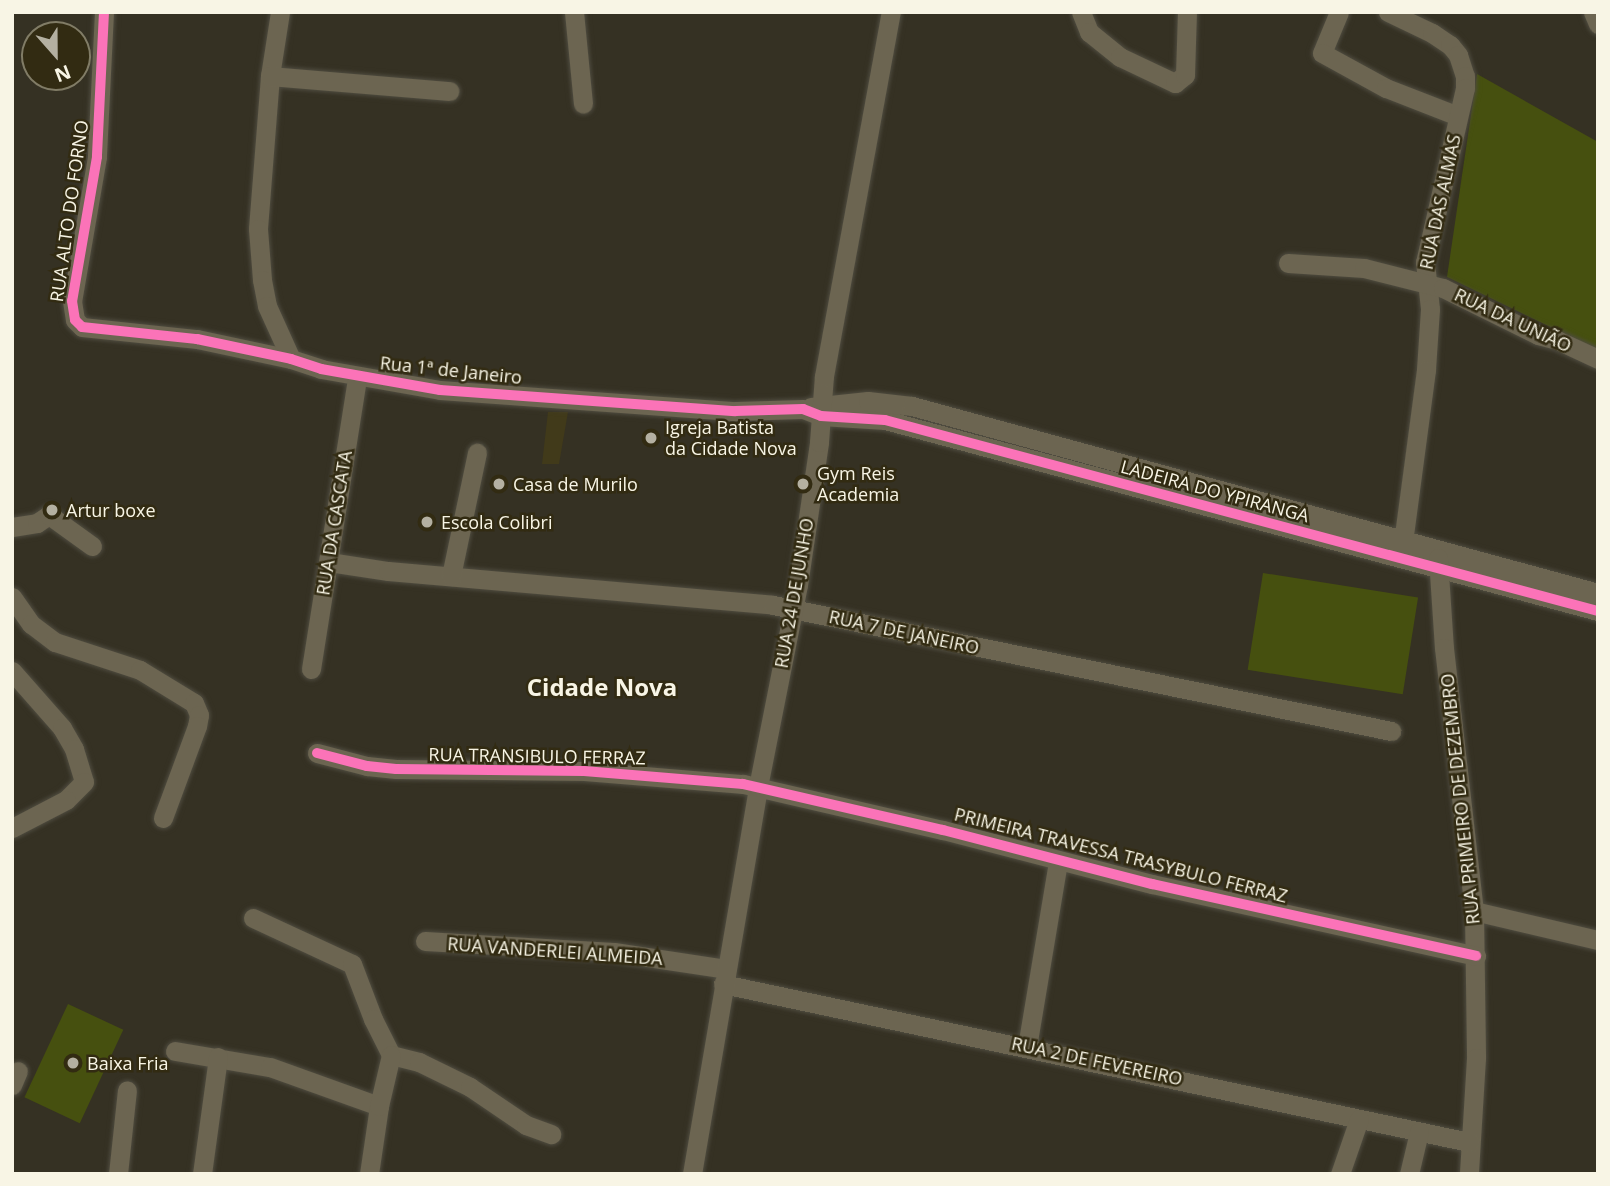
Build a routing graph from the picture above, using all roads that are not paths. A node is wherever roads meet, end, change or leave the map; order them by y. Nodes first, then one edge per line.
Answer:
1 (104, 12) edge
2 (280, 12) edge
3 (574, 12) edge
4 (891, 12) edge
5 (1081, 12) edge
6 (1187, 12) edge
7 (1339, 12) edge
8 (1388, 12) edge
9 (1593, 12) edge
10 (1598, 24) edge
11 (270, 76) junction
12 (449, 91) dead end
13 (583, 104) dead end
14 (1458, 116) junction
15 (1288, 263) dead end
16 (1426, 285) junction
17 (82, 327) joint
18 (291, 359) junction
19 (1598, 359) edge
20 (357, 377) junction
21 (815, 409) junction
22 (477, 453) dead end
23 (12, 527) edge
24 (92, 546) dead end
25 (1403, 550) junction
26 (1438, 559) junction
27 (328, 562) junction
28 (451, 576) junction
29 (1598, 593) edge
30 (12, 597) edge
31 (793, 608) junction
32 (1598, 611) edge
33 (311, 669) dead end
34 (12, 671) edge
35 (1391, 731) dead end
36 (317, 753) dead end
37 (758, 787) junction
38 (163, 818) dead end
39 (12, 828) edge
40 (1058, 861) junction
41 (1474, 911) junction
42 (253, 918) dead end
43 (1598, 940) edge
44 (425, 942) dead end
45 (1476, 956) junction
46 (725, 977) junction
47 (1027, 1046) junction
48 (175, 1051) dead end
49 (391, 1055) junction
50 (218, 1057) junction
51 (127, 1090) dead end
52 (379, 1106) junction
53 (1359, 1119) junction
54 (1419, 1132) junction
55 (551, 1134) dead end
56 (1469, 1142) junction
57 (118, 1174) edge
58 (202, 1174) edge
59 (369, 1174) edge
60 (692, 1174) edge
61 (1340, 1174) edge
62 (1409, 1174) edge
63 (1469, 1174) edge

1 - 17 street, RUA ALTO DO FORNO
2 - 11 street
3 - 13 street
4 - 21 street, RUA 24 DE JUNHO
5 - 6 street
7 - 14 street
8 - 14 street, RUA DAS ALMAS
9 - 10 street
11 - 12 street
11 - 18 street
14 - 16 street, RUA DAS ALMAS
15 - 16 street, RUA DA UNIÃO
16 - 19 street, RUA DA UNIÃO
16 - 25 street, RUA DAS ALMAS
17 - 18 street, Rua 1ª de Janeiro
18 - 20 street, Rua 1ª de Janeiro
20 - 21 street, Rua 1ª de Janeiro
20 - 27 street, RUA DA CASCATA
21 - 25 street, LADEIRA DO YPIRANGA
21 - 31 street, RUA 24 DE JUNHO
22 - 28 street
23 - 24 street
25 - 26 street, LADEIRA DO YPIRANGA
26 - 29 street, LADEIRA DO YPIRANGA
26 - 32 street, LADEIRA DO YPIRANGA
26 - 41 street, RUA PRIMEIRO DE DEZEMBRO
27 - 28 street, RUA 7 DE JANEIRO
27 - 33 street, RUA DA CASCATA
28 - 31 street, RUA 7 DE JANEIRO
30 - 38 street
31 - 35 street, RUA 7 DE JANEIRO
31 - 37 street, RUA 24 DE JUNHO
34 - 39 street
36 - 37 street, RUA TRANSIBULO FERRAZ
37 - 40 street, PRIMEIRA TRAVESSA TRASYBULO FERRAZ
37 - 46 street, RUA 24 DE JUNHO
40 - 45 street, PRIMEIRA TRAVESSA TRASYBULO FERRAZ
40 - 47 street
41 - 43 street
41 - 45 street, RUA PRIMEIRO DE DEZEMBRO
42 - 49 street
44 - 46 street, RUA VANDERLEI ALMEIDA
45 - 56 street, RUA PRIMEIRO DE DEZEMBRO
46 - 47 street, RUA 2 DE FEVEREIRO
46 - 60 street, RUA 24 DE JUNHO
47 - 53 street, RUA 2 DE FEVEREIRO
48 - 50 street
49 - 52 street
49 - 55 street
50 - 52 street
50 - 58 street
51 - 57 street
52 - 59 street
53 - 54 street, RUA 2 DE FEVEREIRO
53 - 61 street
54 - 56 street, RUA 2 DE FEVEREIRO
54 - 62 street
56 - 63 street, RUA PRIMEIRO DE DEZEMBRO

